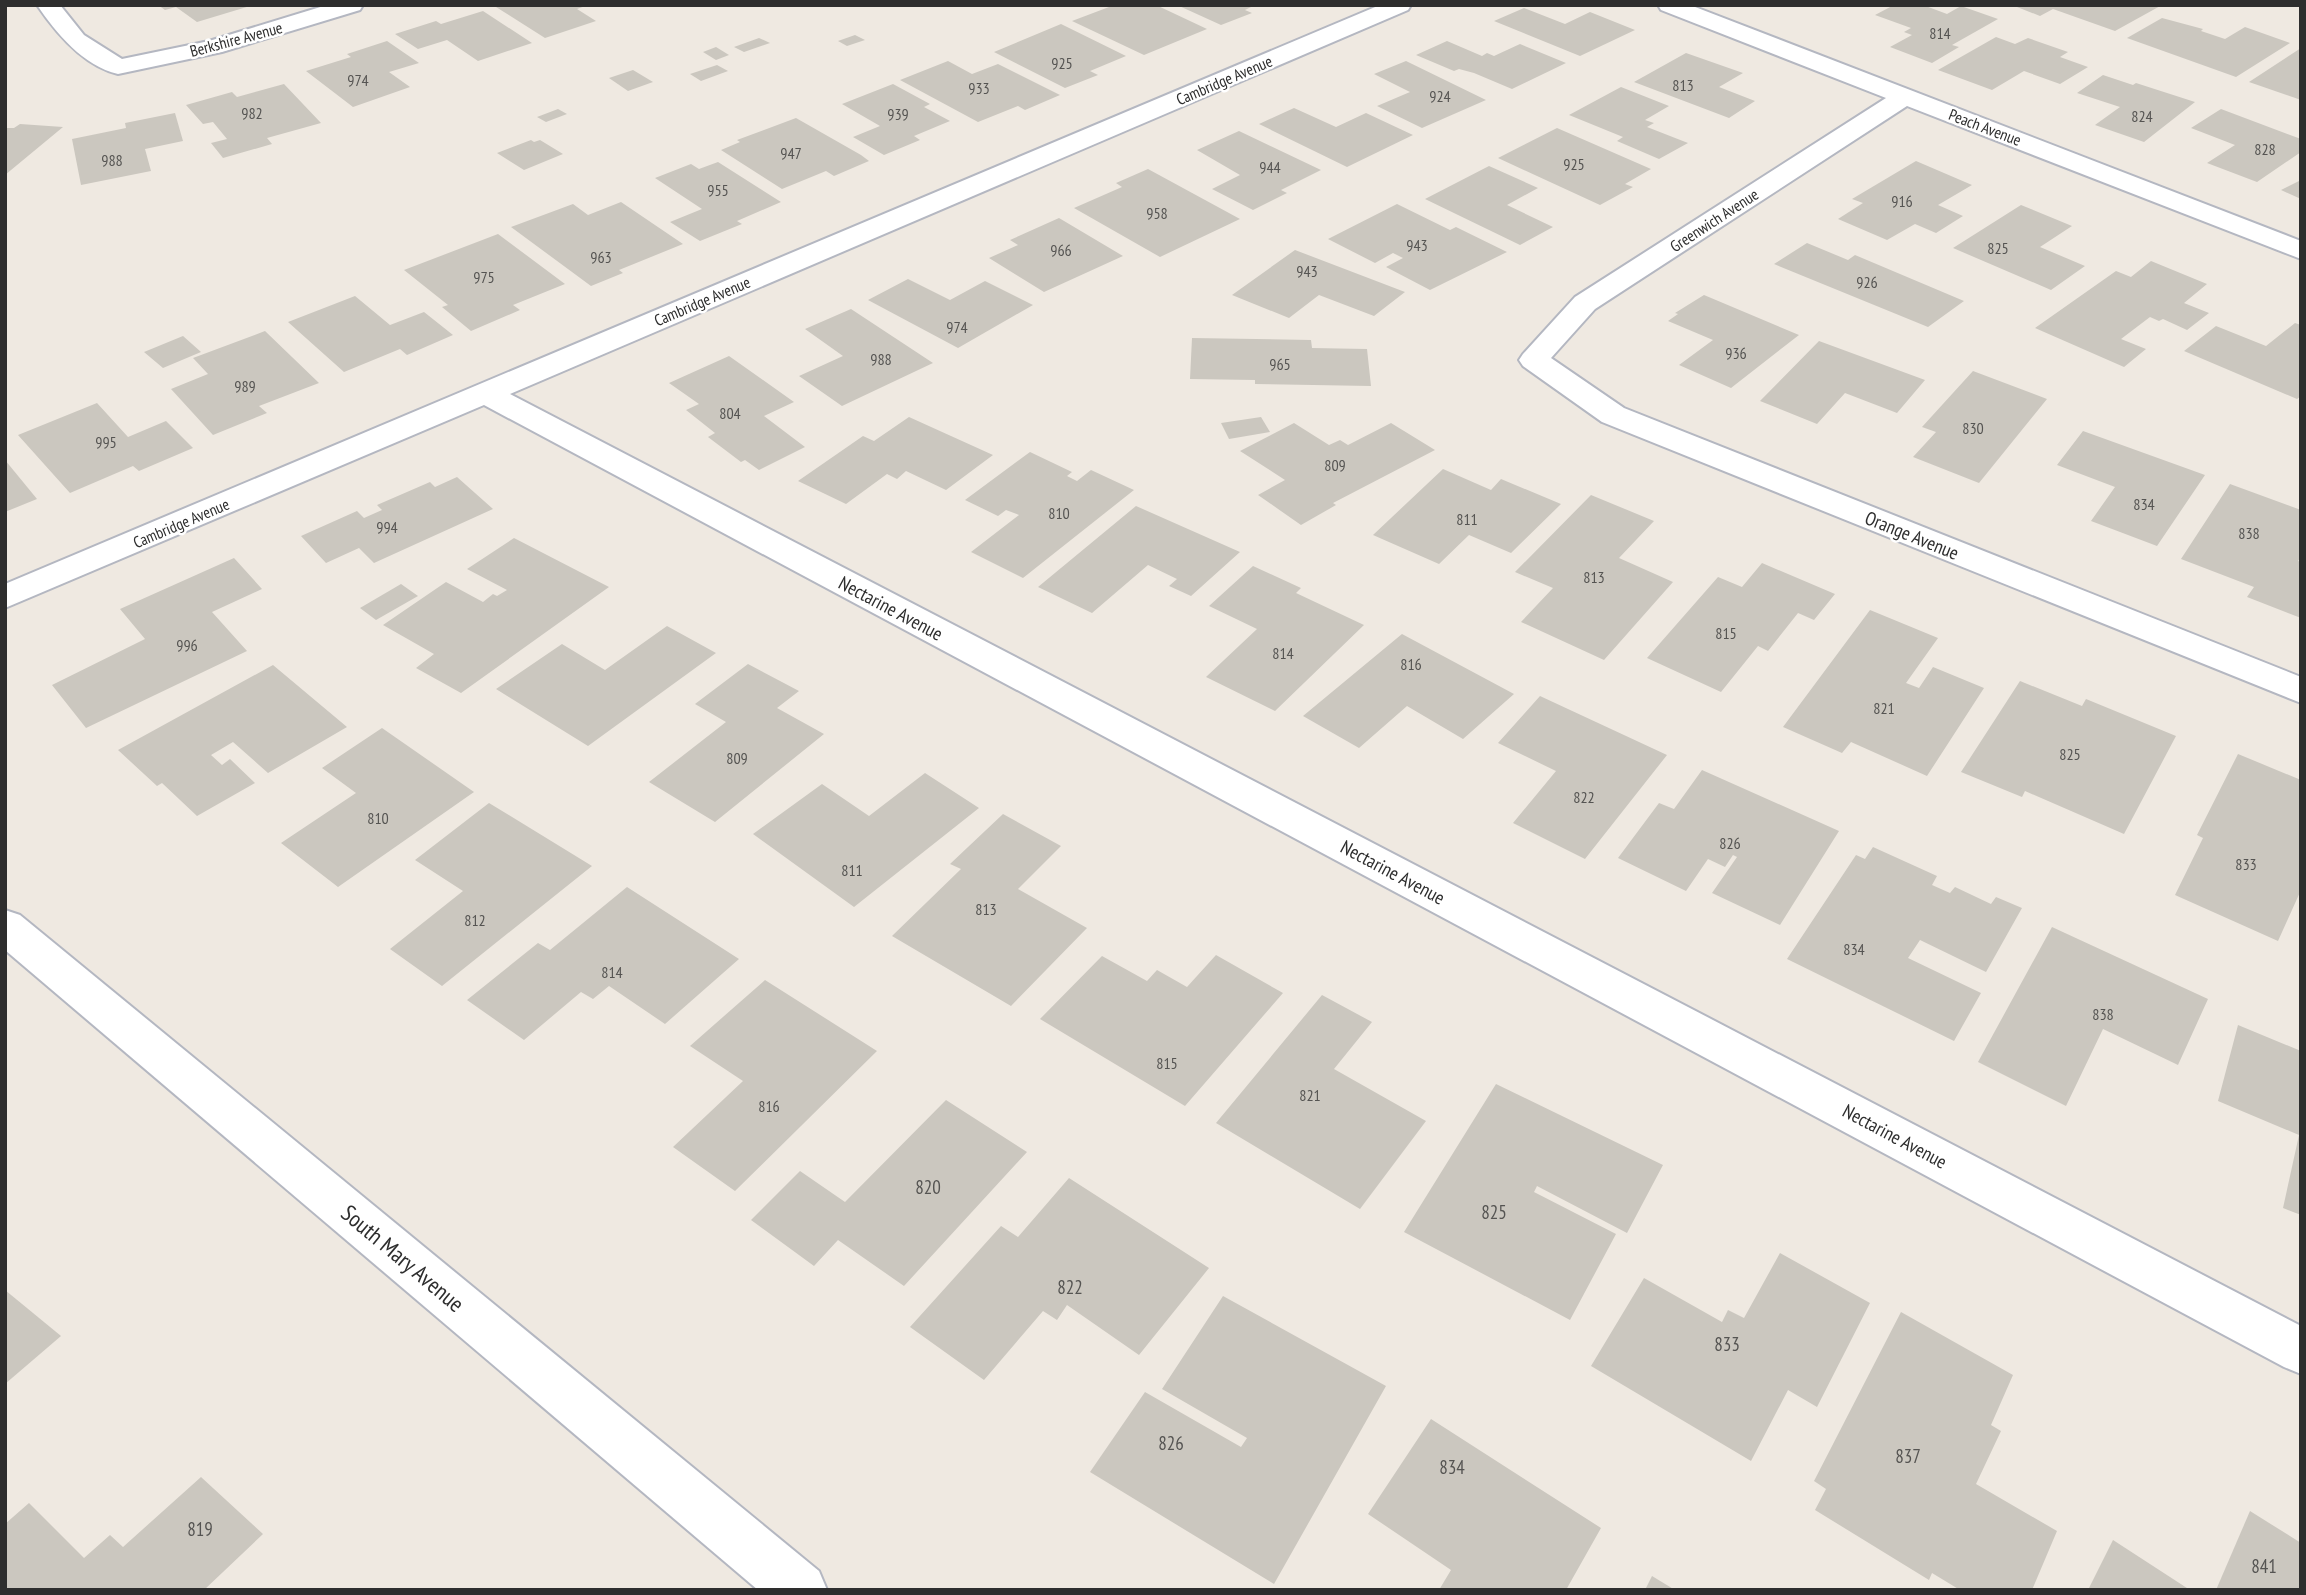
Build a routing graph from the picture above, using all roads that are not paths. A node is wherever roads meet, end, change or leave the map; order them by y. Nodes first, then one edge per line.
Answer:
1 (48, 5) edge
2 (352, 5) edge
3 (1400, 5) edge
4 (1669, 5) edge
5 (1906, 96) junction
6 (2301, 251) edge
7 (1534, 360) joint
8 (485, 393) junction
9 (5, 597) edge
10 (2301, 691) edge
11 (5, 926) edge
12 (2301, 1351) edge
13 (800, 1590) edge

1 - 2 street, Berkshire Avenue
3 - 8 street, Cambridge Avenue
4 - 5 street, Peach Avenue
5 - 6 street, Peach Avenue
5 - 7 street, Greenwich Avenue
7 - 10 street, Orange Avenue
8 - 9 street, Cambridge Avenue
8 - 12 street, Nectarine Avenue
11 - 13 street, South Mary Avenue

